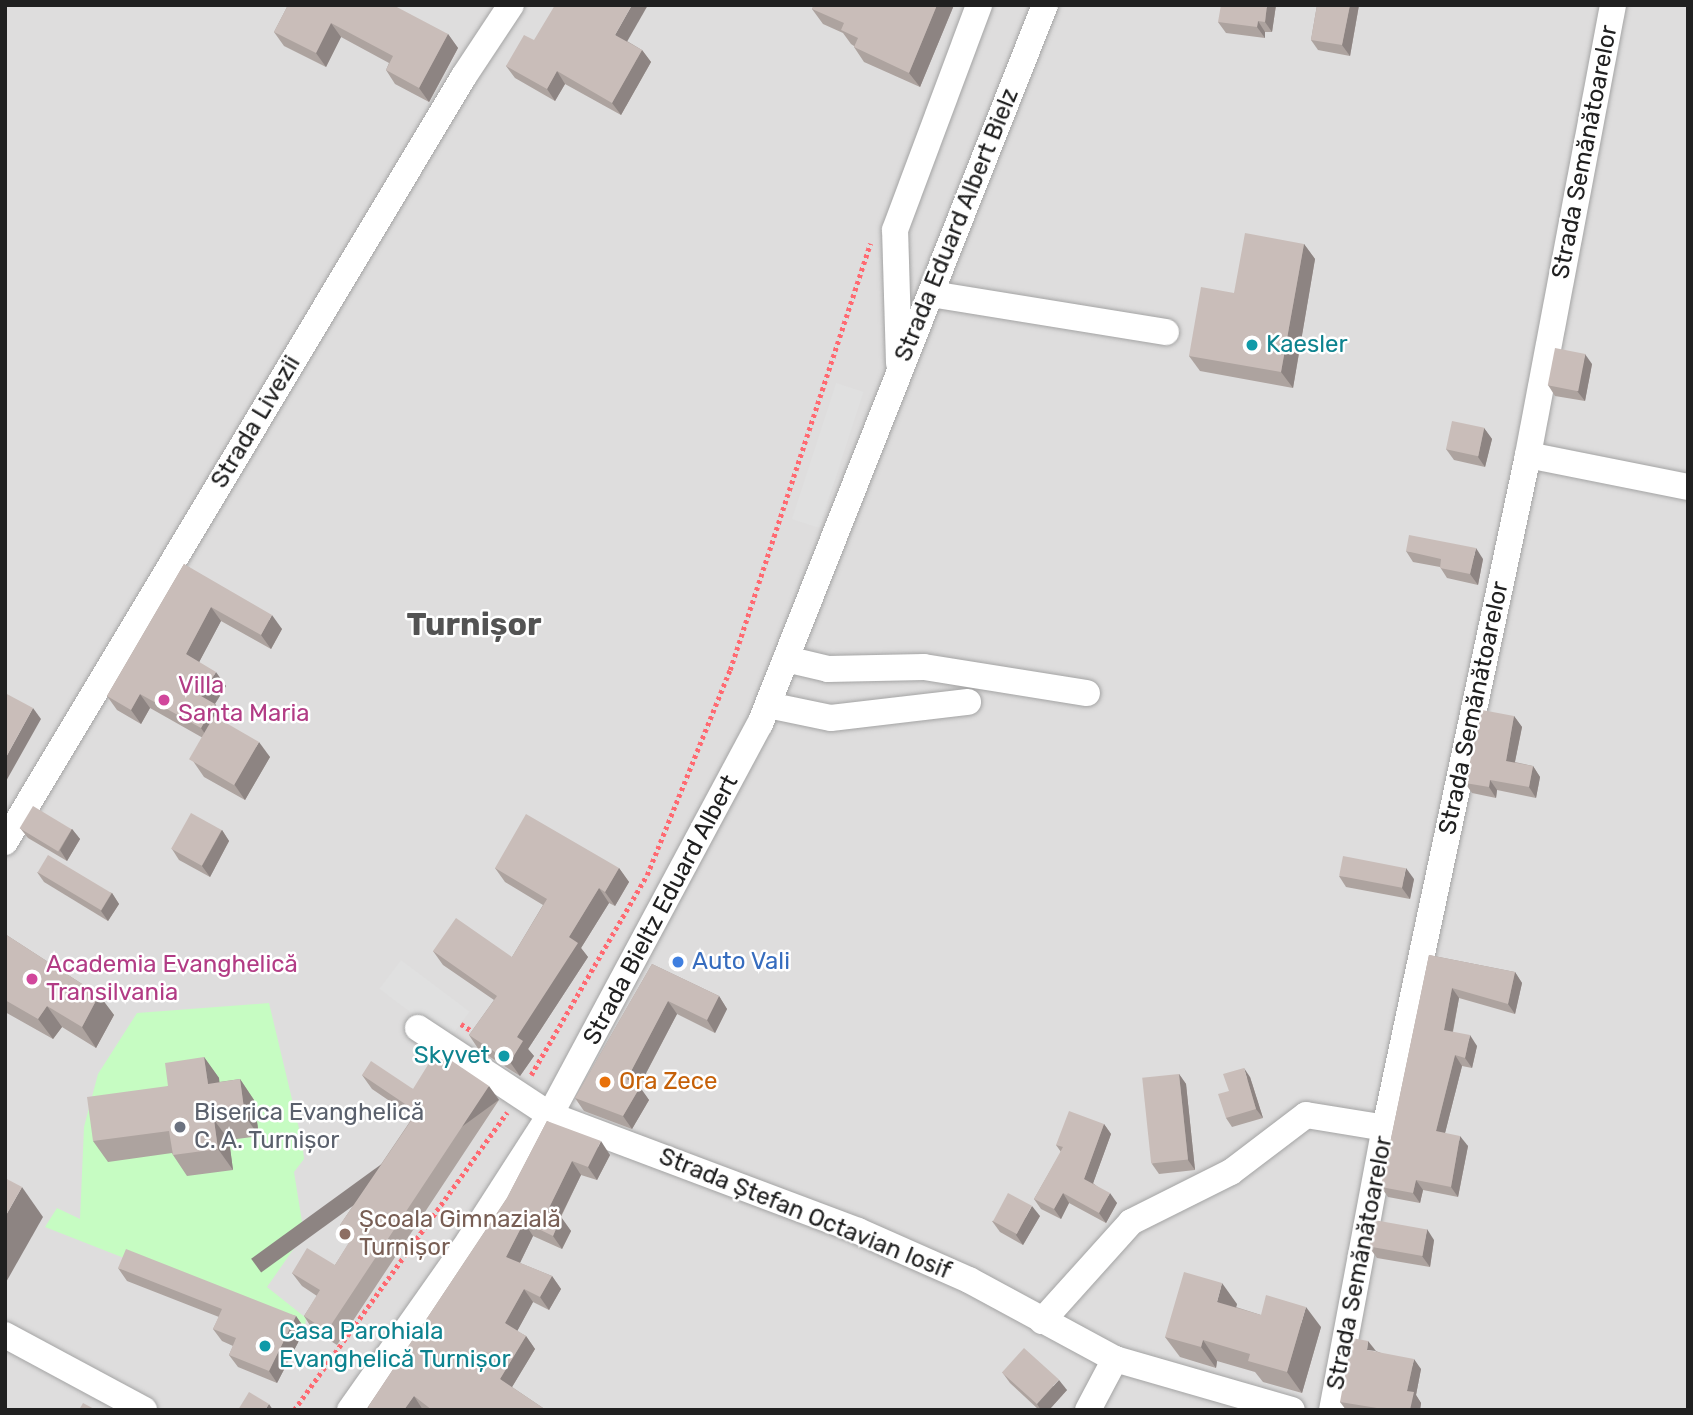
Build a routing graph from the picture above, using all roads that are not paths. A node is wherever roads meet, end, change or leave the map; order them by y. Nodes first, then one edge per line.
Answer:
1 (511, 5) edge
2 (979, 5) edge
3 (1045, 5) edge
4 (1613, 5) edge
5 (931, 294) junction
6 (1166, 332) dead end
7 (899, 372) junction
8 (1528, 456) junction
9 (1688, 487) edge
10 (786, 659) junction
11 (1087, 693) dead end
12 (968, 702) dead end
13 (768, 705) junction
14 (5, 842) edge
15 (418, 1028) dead end
16 (550, 1115) junction
17 (1385, 1128) junction
18 (1042, 1321) junction
19 (5, 1335) edge
20 (1115, 1359) junction
21 (144, 1410) edge
22 (350, 1410) edge
23 (1088, 1410) edge
24 (1292, 1410) edge
25 (1332, 1410) edge

1 - 14 street, Strada Livezii
2 - 7 street, Strada Eduard Albert Bielz
3 - 5 street, Strada Eduard Albert Bielz
4 - 8 street, Strada Semănătoarelor
5 - 6 street
5 - 7 street, Strada Eduard Albert Bielz
7 - 10 street, Strada Bieltz Eduard Albert
8 - 9 street
8 - 17 street, Strada Semănătoarelor
10 - 11 street
10 - 13 street, Strada Bieltz Eduard Albert
12 - 13 street
13 - 16 street, Strada Bieltz Eduard Albert
15 - 16 street, Strada Ștefan Octavian Iosif
16 - 18 street, Strada Ștefan Octavian Iosif
16 - 22 street, Strada Bieltz Eduard Albert
17 - 18 street
17 - 25 street, Strada Semănătoarelor
18 - 20 street, Strada Ștefan Octavian Iosif
19 - 21 street
20 - 23 street
20 - 24 street, Strada Ștefan Octavian Iosif

